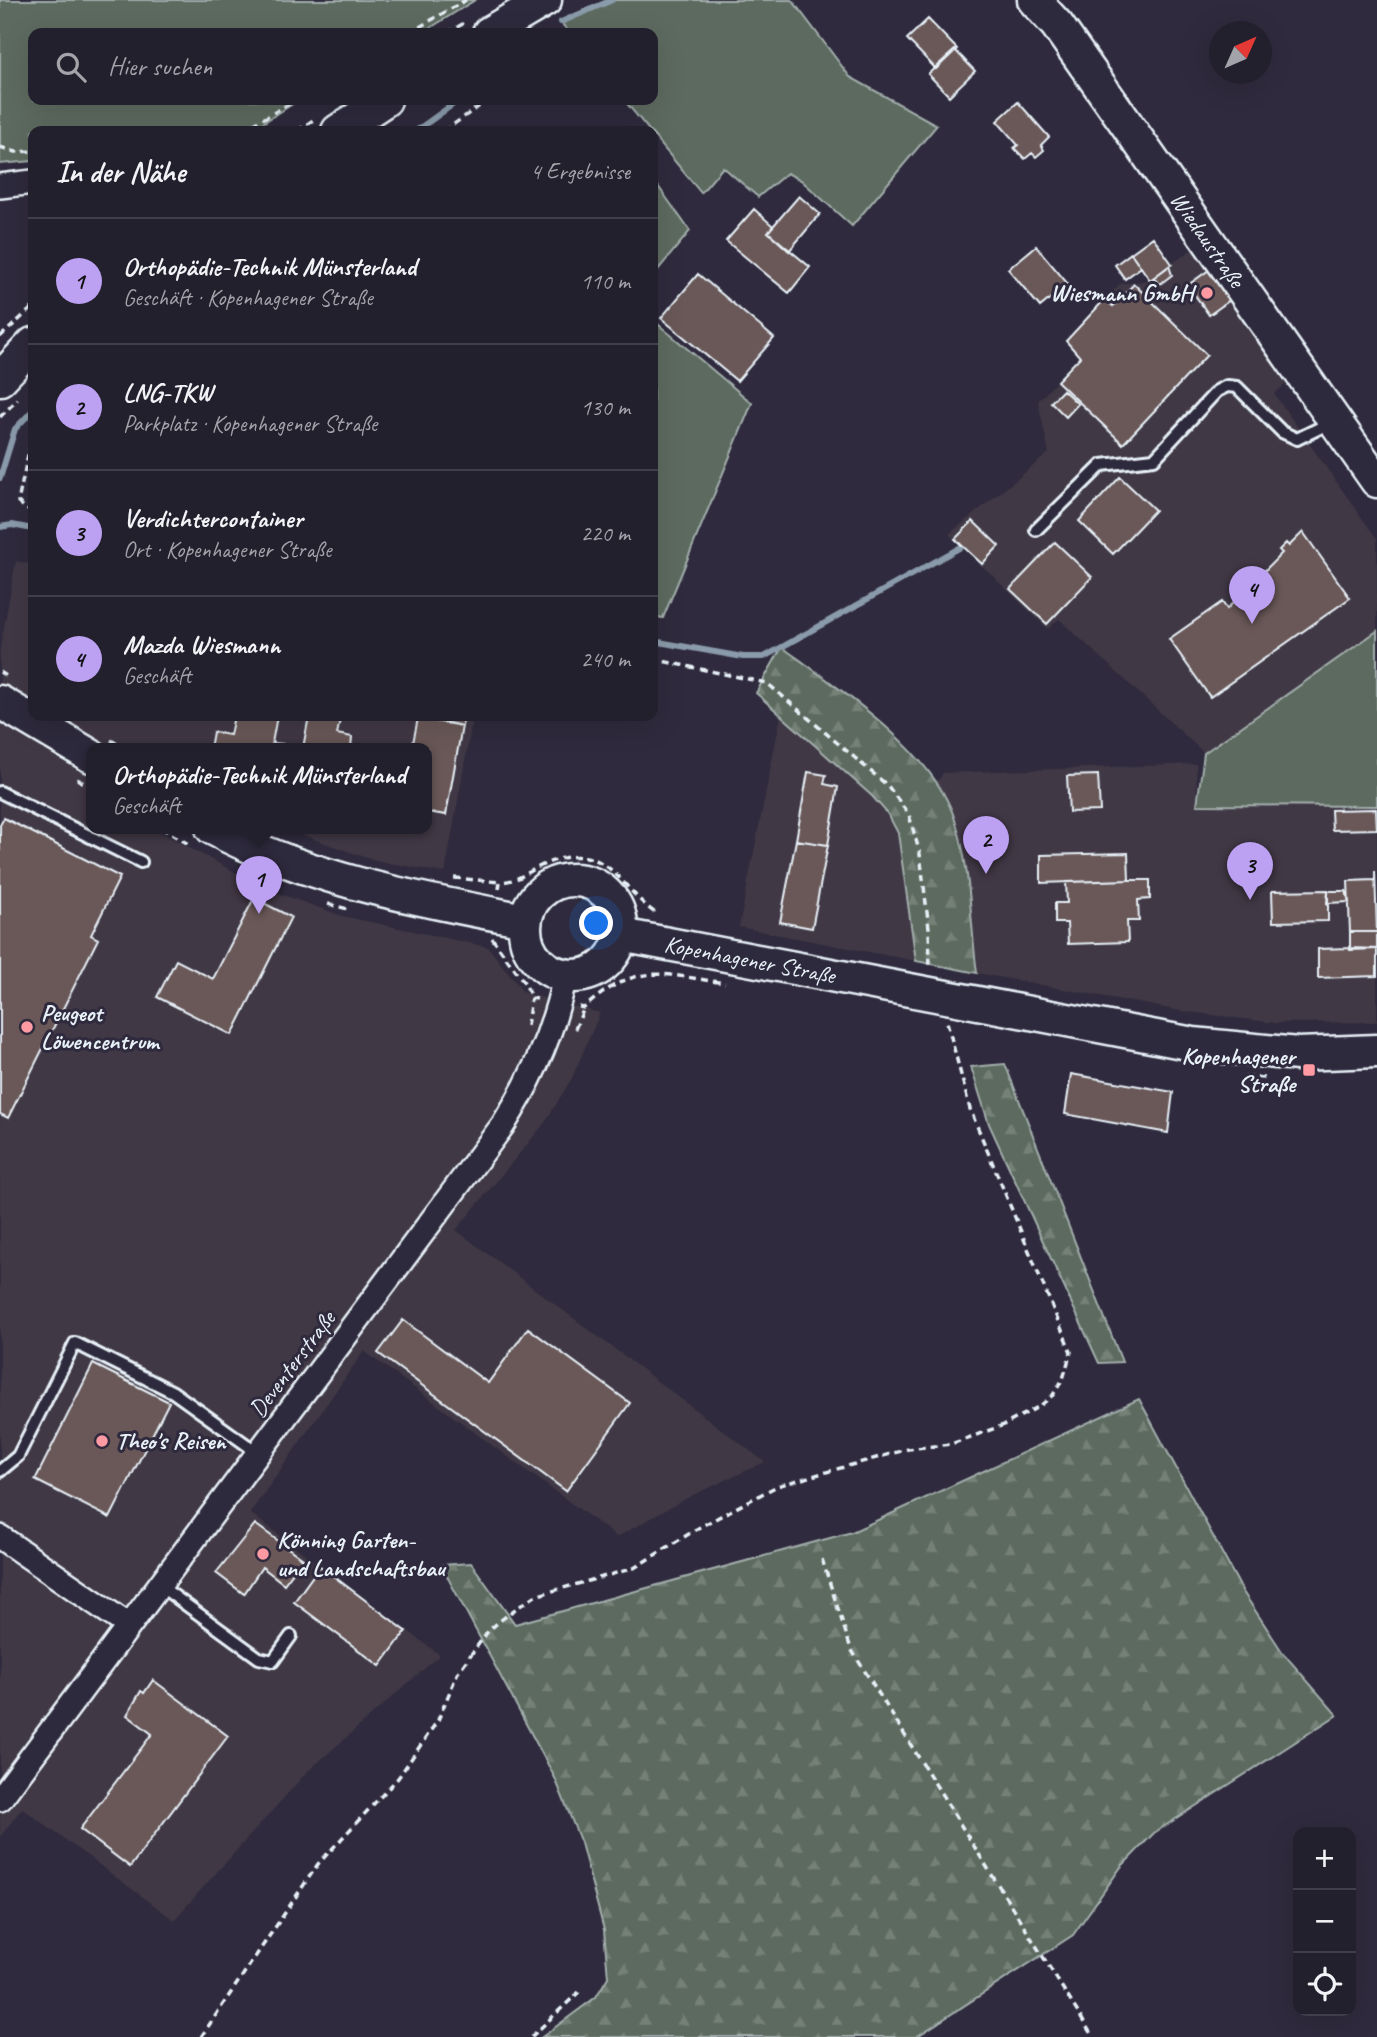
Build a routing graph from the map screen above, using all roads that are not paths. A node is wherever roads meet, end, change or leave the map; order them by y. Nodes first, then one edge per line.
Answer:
1 (545, 0) edge
2 (1034, 0) edge
3 (497, 28) edge
4 (377, 105) edge
5 (346, 126) edge
6 (28, 183) edge
7 (0, 186) edge
8 (28, 349) edge
9 (0, 379) edge
10 (1335, 421) junction
11 (1377, 481) edge
12 (1036, 530) dead end
13 (0, 702) edge
14 (28, 719) edge
15 (31, 721) edge
16 (86, 754) edge
17 (0, 792) edge
18 (225, 834) edge
19 (141, 862) dead end
20 (510, 917) junction
21 (648, 926) junction
22 (562, 990) junction
23 (1377, 1051) edge
24 (258, 1453) junction
25 (0, 1471) edge
26 (0, 1537) edge
27 (159, 1585) junction
28 (129, 1626) junction
29 (291, 1636) dead end
30 (0, 1799) edge

1 - 3 main road
2 - 10 main road, Wiedaustraße
4 - 5 main road
6 - 7 street
8 - 9 main road
10 - 11 main road, Wiedaustraße
10 - 12 lane
13 - 14 main road
15 - 16 main road
17 - 19 lane
18 - 20 main road
20 - 21 main road
20 - 22 main road
21 - 22 main road
21 - 23 main road, Kopenhagener Straße
22 - 24 street, Deventerstraße
24 - 25 lane
24 - 27 street, Deventerstraße
26 - 28 street
27 - 28 street, Deventerstraße
27 - 29 lane
28 - 30 street, Deventerstraße

